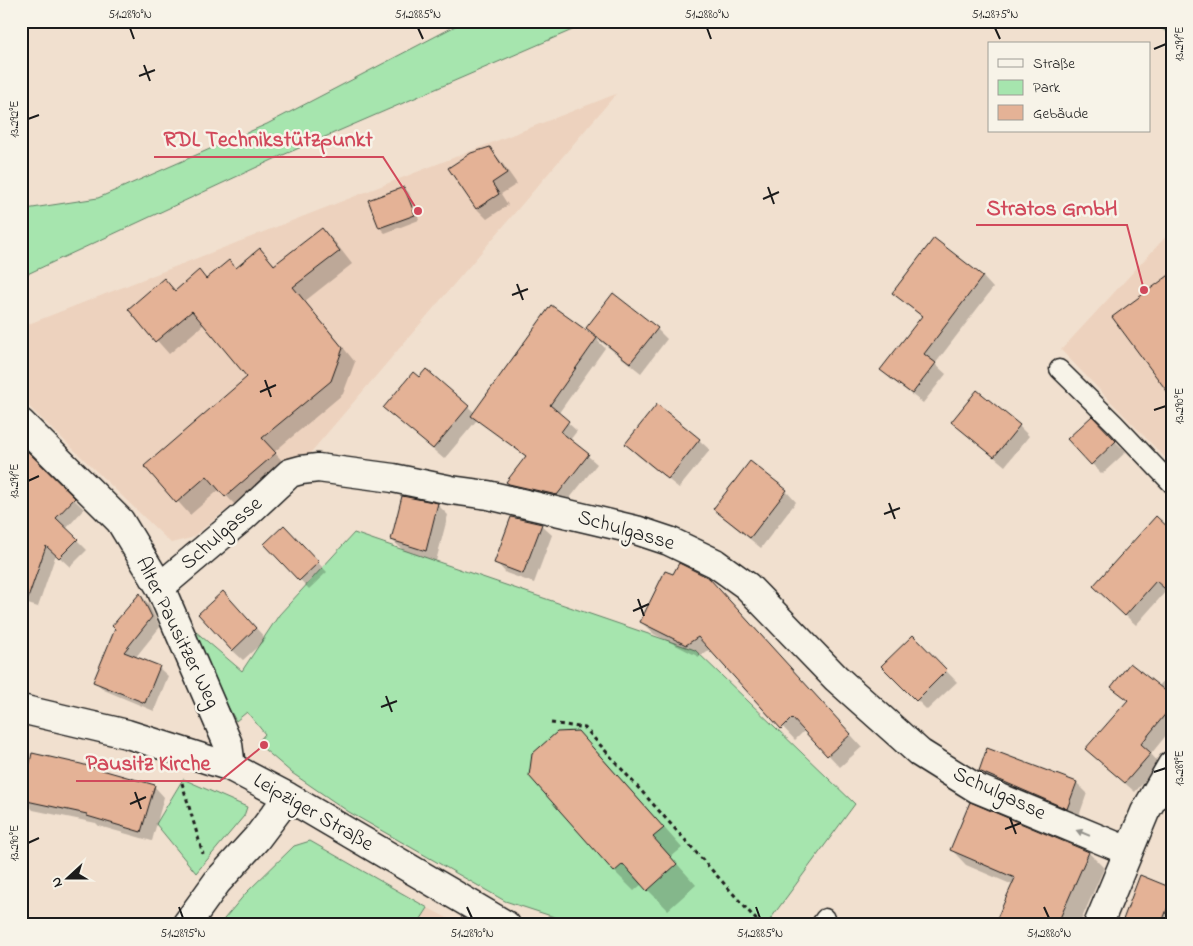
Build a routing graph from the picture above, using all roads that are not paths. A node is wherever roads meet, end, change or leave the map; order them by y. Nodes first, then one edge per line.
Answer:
1 (1060, 369) dead end
2 (21, 423) edge
3 (1172, 484) edge
4 (160, 587) junction
5 (21, 708) edge
6 (1172, 765) edge
7 (231, 767) junction
8 (288, 797) junction
9 (1128, 851) junction
10 (186, 925) edge
11 (506, 925) edge
12 (1098, 925) edge

1 - 3 lane
2 - 4 street, Alter Pausitzer Weg
4 - 7 street, Alter Pausitzer Weg
9 -> 4 street, Schulgasse
5 - 7 street, Leipziger Straße
6 - 9 street
7 - 8 street, Leipziger Straße
8 - 10 street
8 - 11 street, Leipziger Straße
9 - 12 street

